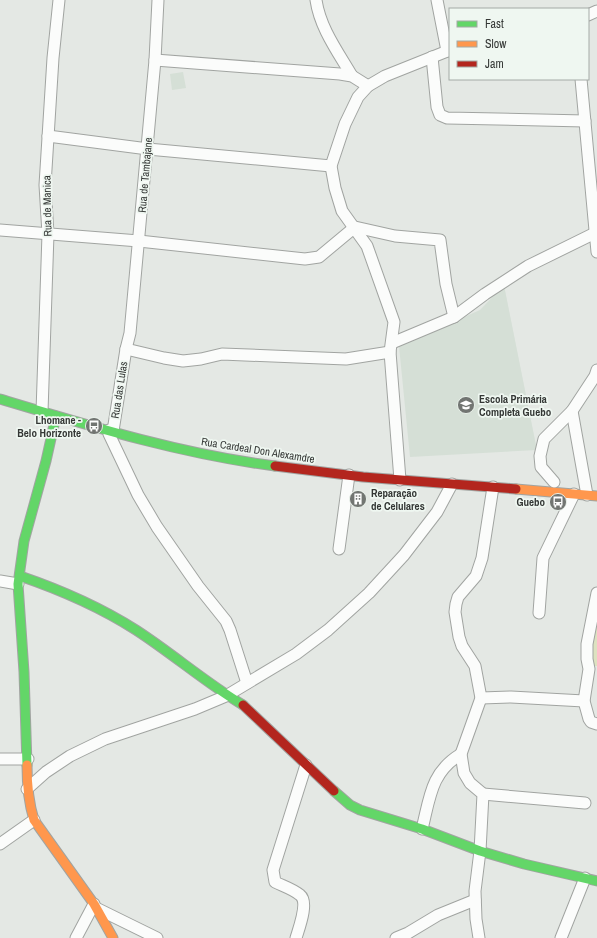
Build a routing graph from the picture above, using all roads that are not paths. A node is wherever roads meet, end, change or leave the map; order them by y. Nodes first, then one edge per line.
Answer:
1 (59, 0) edge
2 (158, 0) edge
3 (316, 0) edge
4 (437, 0) edge
5 (449, 51) edge
6 (432, 56) junction
7 (155, 60) junction
8 (352, 76) junction
9 (581, 80) edge
10 (368, 86) junction
11 (585, 121) junction
12 (48, 136) junction
13 (148, 149) junction
14 (331, 166) junction
15 (355, 227) junction
16 (0, 230) edge
17 (595, 233) junction
18 (48, 234) junction
19 (139, 241) junction
20 (597, 252) edge
21 (454, 317) junction
22 (391, 348) junction
23 (126, 349) junction
24 (597, 370) edge
25 (0, 399) edge
26 (572, 411) junction
27 (42, 412) junction
28 (56, 416) junction
29 (111, 430) junction
30 (349, 475) junction
31 (400, 480) junction
32 (554, 482) dead end
33 (452, 484) junction
34 (493, 487) junction
35 (574, 494) junction
36 (592, 495) edge
37 (340, 549) dead end
38 (19, 580) junction
39 (0, 581) edge
40 (597, 593) edge
41 (539, 613) dead end
42 (593, 669) edge
43 (247, 683) junction
44 (226, 696) junction
45 (481, 698) junction
46 (584, 701) junction
47 (597, 724) edge
48 (461, 754) junction
49 (0, 759) edge
50 (28, 759) junction
51 (306, 765) junction
52 (27, 790) junction
53 (484, 794) junction
54 (585, 803) dead end
55 (34, 820) junction
56 (422, 829) junction
57 (0, 844) edge
58 (480, 851) junction
59 (585, 878) junction
60 (597, 881) edge
61 (475, 900) junction
62 (95, 906) junction
63 (76, 938) edge
64 (113, 938) edge
65 (157, 938) edge
66 (296, 938) edge
67 (396, 938) edge
68 (479, 938) edge
69 (561, 938) edge

1 - 12 street, Rua de Manica
2 - 7 street, Rua de Tambajane
3 - 8 street
4 - 5 street
5 - 6 street
6 - 10 street
6 - 11 street
7 - 8 street
7 - 13 street, Rua de Tambajane
8 - 10 street
9 - 11 street
10 - 14 street
11 - 17 street
12 - 13 street
12 - 18 street, Rua de Manica
13 - 14 street
13 - 19 street, Rua de Tambajane
14 - 15 street
15 - 19 street
15 - 21 street
15 - 22 street
16 - 18 street
17 - 20 street
17 - 21 street
18 - 19 street
18 - 27 street, Rua de Manica
19 - 23 street, Rua de Tambajane
21 - 22 street
22 - 23 street
22 - 31 street
23 - 29 street, Rua das Lulas
24 - 26 street
25 - 27 street, Rua Cardeal Don Alexamdre
26 - 32 street
26 - 36 street
27 - 28 street, Rua Cardeal Don Alexamdre
28 - 29 street, Rua Cardeal Don Alexamdre
28 - 38 street
29 - 30 street, Rua Cardeal Don Alexamdre
29 - 43 street
30 - 31 street, Rua Cardeal Don Alexamdre
30 - 37 street
31 - 33 street, Rua Cardeal Don Alexamdre
33 - 34 street, Rua Cardeal Don Alexamdre
33 - 43 street
34 - 35 street, Rua Cardeal Don Alexamdre
34 - 45 street
35 - 36 street, Rua Cardeal Don Alexamdre
35 - 41 street
38 - 39 street
38 - 44 street
38 - 50 street
40 - 42 street
42 - 46 street
43 - 44 street
44 - 51 street
44 - 52 street
45 - 46 street
45 - 48 street
46 - 47 street
48 - 53 street
48 - 56 street
49 - 50 street
50 - 52 street
51 - 56 street
51 - 66 street
52 - 55 street
53 - 54 street
53 - 58 street
55 - 57 street
55 - 62 street
56 - 58 street
58 - 59 street
58 - 61 street
59 - 60 street
59 - 69 street
61 - 67 street
61 - 68 street
62 - 63 street
62 - 64 street
62 - 65 street

